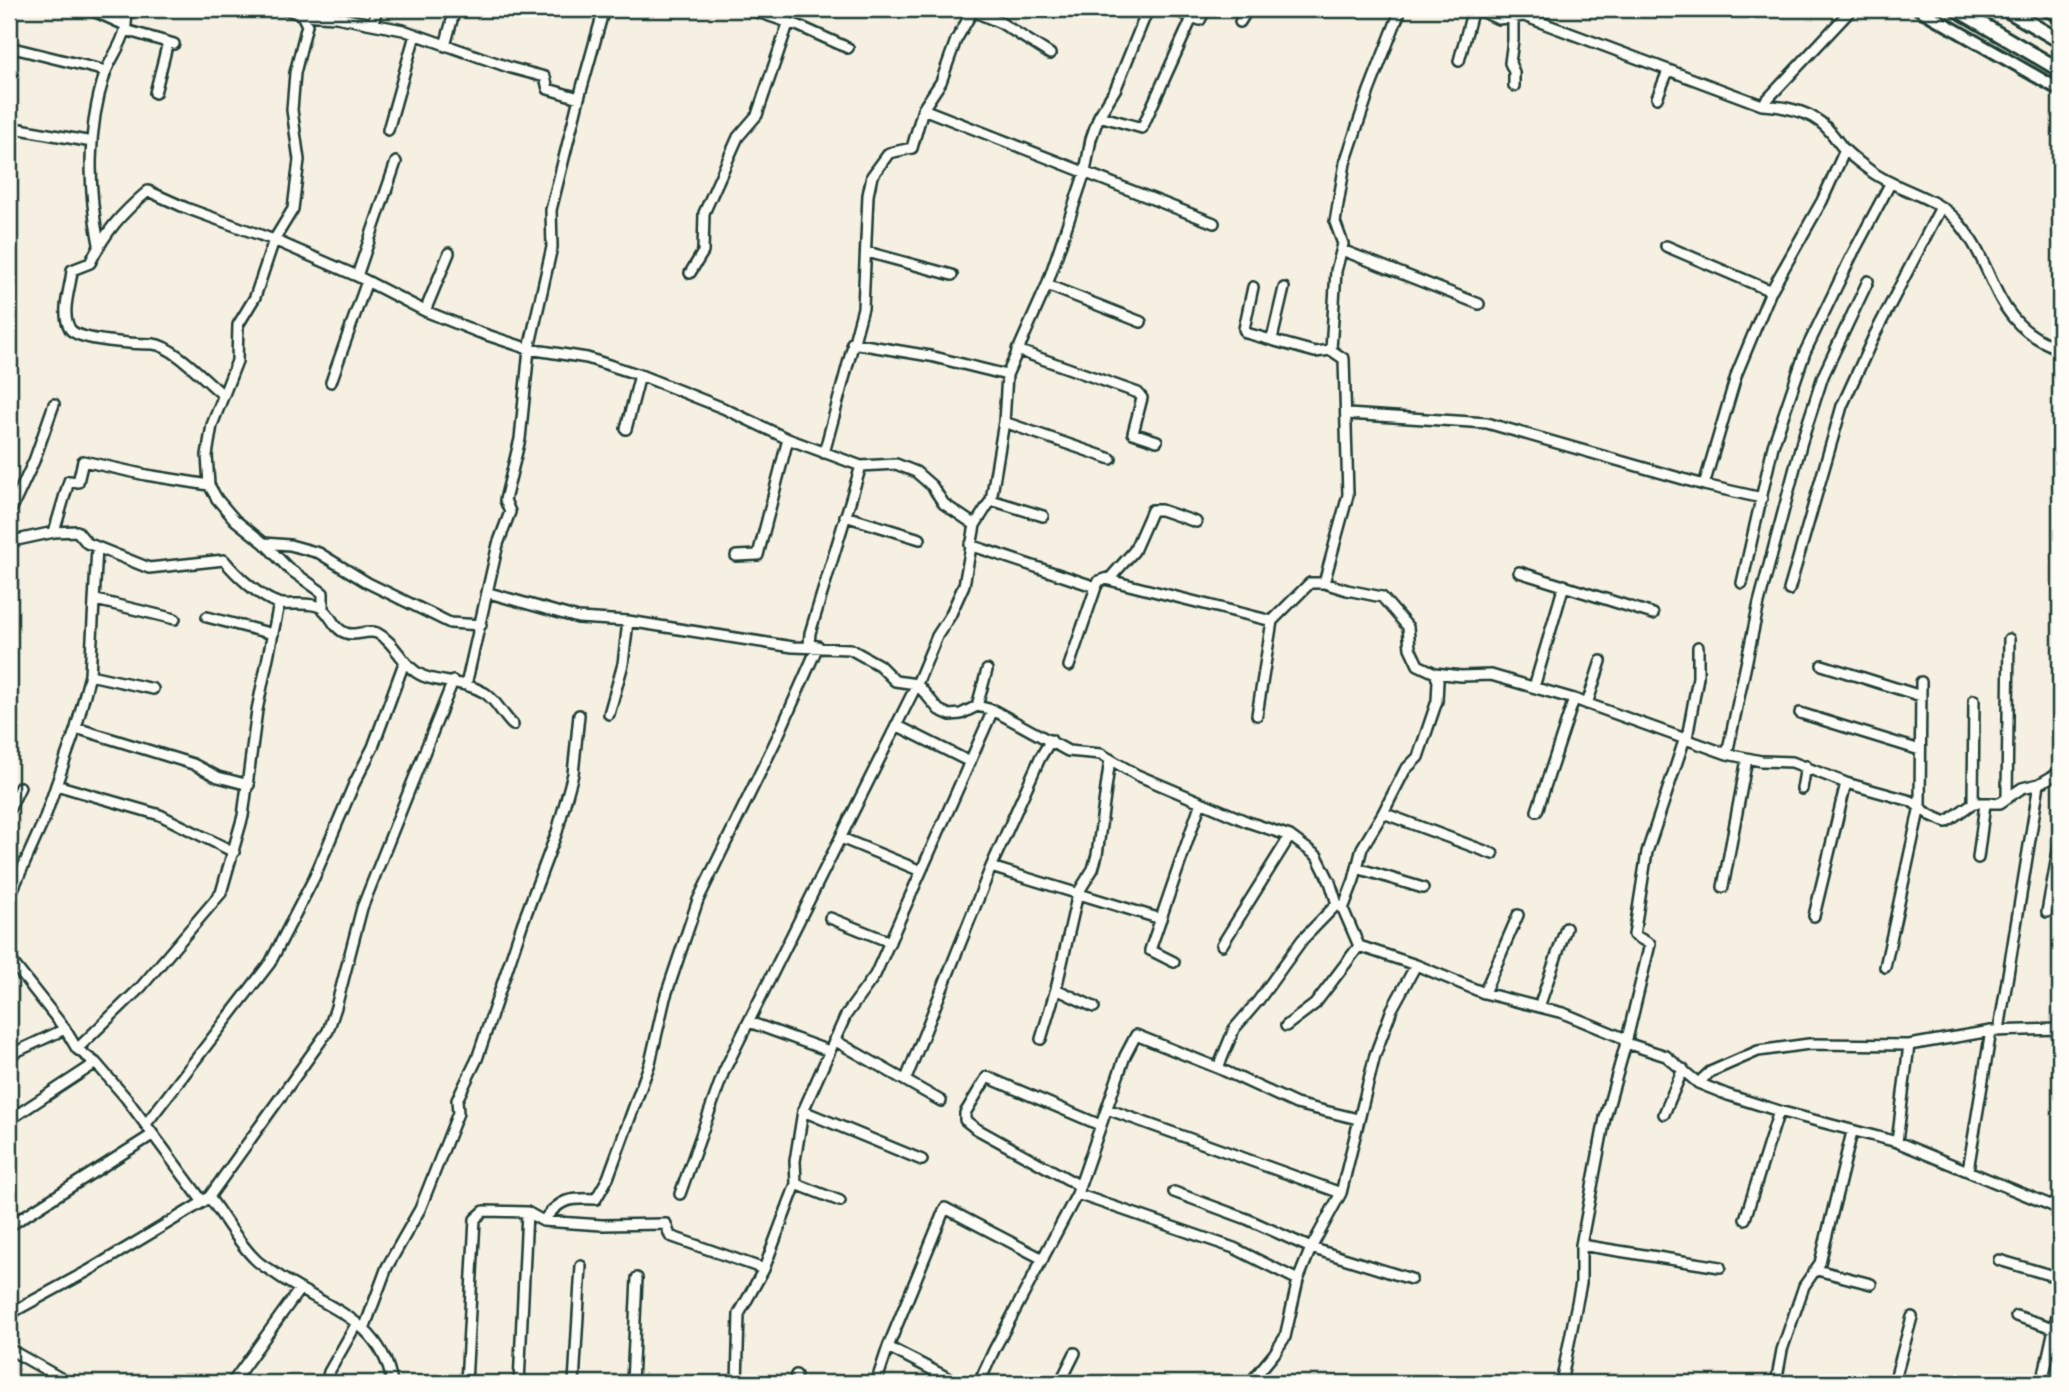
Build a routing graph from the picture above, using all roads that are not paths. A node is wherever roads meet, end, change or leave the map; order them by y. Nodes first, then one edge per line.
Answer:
1 (89, 9) edge
2 (127, 9) edge
3 (285, 9) edge
4 (377, 9) edge
5 (456, 9) edge
6 (604, 9) edge
7 (749, 9) edge
8 (1148, 9) edge
9 (1171, 9) edge
10 (1206, 9) edge
11 (1248, 9) edge
12 (1401, 9) edge
13 (1475, 9) edge
14 (1852, 9) edge
15 (1919, 9) edge
16 (1956, 9) edge
17 (2005, 9) edge
18 (2046, 9) edge
19 (973, 10) edge
20 (302, 15) junction
21 (2060, 17) edge
22 (1192, 18) junction
23 (1513, 18) junction
24 (1240, 22) dead end
25 (373, 23) junction
26 (788, 24) junction
27 (125, 27) junction
28 (415, 35) junction
29 (2060, 41) edge
30 (445, 46) junction
31 (9, 47) edge
32 (848, 48) dead end
33 (1050, 54) dead end
34 (1458, 61) dead end
35 (2060, 70) edge
36 (106, 71) junction
37 (1668, 71) junction
38 (1514, 86) dead end
39 (2060, 90) edge
40 (155, 93) dead end
41 (579, 98) junction
42 (1657, 98) dead end
43 (1762, 105) junction
44 (922, 109) junction
45 (1100, 116) junction
46 (9, 129) edge
47 (388, 130) dead end
48 (92, 142) junction
49 (1845, 150) junction
50 (396, 162) dead end
51 (1085, 172) junction
52 (1890, 184) junction
53 (1941, 207) junction
54 (1214, 223) dead end
55 (274, 240) junction
56 (99, 244) junction
57 (1666, 246) dead end
58 (1342, 250) junction
59 (867, 252) junction
60 (449, 253) dead end
61 (690, 273) dead end
62 (952, 275) dead end
63 (357, 276) junction
64 (367, 281) junction
65 (1868, 281) dead end
66 (1047, 285) junction
67 (1253, 287) dead end
68 (1284, 288) dead end
69 (1771, 291) junction
70 (1479, 304) dead end
71 (425, 311) junction
72 (1141, 322) dead end
73 (1272, 339) junction
74 (852, 343) junction
75 (528, 349) junction
76 (2060, 349) edge
77 (1017, 350) junction
78 (1331, 351) junction
79 (640, 375) junction
80 (1007, 375) junction
81 (331, 383) dead end
82 (222, 394) junction
83 (54, 404) dead end
84 (1347, 414) junction
85 (1004, 422) junction
86 (626, 429) dead end
87 (788, 439) junction
88 (1157, 441) dead end
89 (824, 453) junction
90 (1111, 459) dead end
91 (861, 466) junction
92 (209, 485) junction
93 (1704, 485) junction
94 (1762, 498) junction
95 (991, 500) junction
96 (9, 509) edge
97 (845, 516) junction
98 (1043, 516) dead end
99 (1196, 522) dead end
100 (975, 525) junction
101 (54, 532) junction
102 (9, 538) edge
103 (920, 539) dead end
104 (264, 543) junction
105 (970, 545) junction
106 (97, 547) junction
107 (736, 556) dead end
108 (1519, 572) dead end
109 (1105, 579) junction
110 (1324, 583) junction
111 (1742, 583) dead end
112 (1564, 585) junction
113 (1096, 587) junction
114 (1789, 590) dead end
115 (489, 593) junction
116 (96, 600) junction
117 (279, 604) junction
118 (323, 608) junction
119 (1653, 614) dead end
120 (207, 617) dead end
121 (175, 619) dead end
122 (628, 621) junction
123 (1272, 621) junction
124 (481, 625) junction
125 (273, 634) junction
126 (2009, 639) dead end
127 (818, 646) junction
128 (1698, 647) dead end
129 (1601, 661) dead end
130 (404, 663) junction
131 (1069, 666) dead end
132 (1822, 666) dead end
133 (987, 670) dead end
134 (1435, 673) junction
135 (90, 675) junction
136 (453, 681) junction
137 (1921, 682) dead end
138 (917, 684) junction
139 (466, 685) junction
140 (1534, 687) junction
141 (153, 689) dead end
142 (1921, 696) junction
143 (1574, 699) junction
144 (1974, 700) dead end
145 (1587, 704) junction
146 (977, 706) junction
147 (993, 710) junction
148 (1800, 713) dead end
149 (609, 714) dead end
150 (579, 715) dead end
151 (1256, 715) dead end
152 (896, 725) junction
153 (513, 726) dead end
154 (76, 728) junction
155 (1686, 738) junction
156 (1051, 740) junction
157 (1920, 750) junction
158 (1727, 754) junction
159 (1110, 759) junction
160 (1747, 759) junction
161 (970, 762) junction
162 (1807, 766) junction
163 (2060, 772) edge
164 (1846, 783) junction
165 (2039, 784) junction
166 (56, 785) junction
167 (248, 785) junction
168 (20, 787) dead end
169 (1802, 789) dead end
170 (2007, 797) junction
171 (1201, 802) junction
172 (1973, 803) junction
173 (1984, 804) junction
174 (1920, 806) junction
175 (9, 810) edge
176 (1537, 811) dead end
177 (1384, 813) junction
178 (1290, 836) junction
179 (841, 838) junction
180 (2060, 840) edge
181 (234, 852) junction
182 (1493, 854) dead end
183 (1978, 858) dead end
184 (991, 867) junction
185 (1357, 868) junction
186 (921, 871) junction
187 (1723, 887) dead end
188 (1423, 888) dead end
189 (1078, 893) junction
190 (9, 898) edge
191 (1340, 907) junction
192 (2048, 912) dead end
193 (1518, 915) dead end
194 (1814, 916) dead end
195 (830, 918) dead end
196 (1161, 919) junction
197 (1566, 928) dead end
198 (890, 942) junction
199 (1222, 945) dead end
200 (1359, 946) junction
201 (9, 958) edge
202 (1174, 962) dead end
203 (1416, 965) junction
204 (1885, 967) dead end
205 (1056, 989) junction
206 (1484, 993) junction
207 (1094, 1007) dead end
208 (1539, 1007) junction
209 (749, 1022) junction
210 (1286, 1026) dead end
211 (65, 1029) junction
212 (2060, 1029) edge
213 (1995, 1030) junction
214 (1041, 1039) dead end
215 (834, 1040) junction
216 (1626, 1043) junction
217 (1909, 1045) junction
218 (77, 1049) junction
219 (829, 1051) junction
220 (9, 1055) edge
221 (96, 1063) junction
222 (1218, 1068) junction
223 (1683, 1069) junction
224 (906, 1079) junction
225 (1698, 1083) junction
226 (942, 1101) dead end
227 (1107, 1109) junction
228 (803, 1111) junction
229 (1779, 1111) junction
230 (1664, 1114) dead end
231 (1358, 1119) junction
232 (9, 1120) edge
233 (146, 1124) junction
234 (1100, 1125) junction
235 (1852, 1132) junction
236 (152, 1135) junction
237 (1897, 1142) junction
238 (922, 1160) dead end
239 (1968, 1170) junction
240 (796, 1184) junction
241 (1078, 1190) junction
242 (1174, 1192) dead end
243 (1341, 1193) junction
244 (680, 1195) dead end
245 (206, 1200) junction
246 (839, 1201) dead end
247 (2060, 1209) edge
248 (527, 1212) junction
249 (1745, 1219) dead end
250 (543, 1221) junction
251 (9, 1226) edge
252 (1581, 1245) junction
253 (1311, 1248) junction
254 (1043, 1259) junction
255 (1999, 1260) dead end
256 (581, 1266) dead end
257 (1720, 1267) dead end
258 (764, 1269) junction
259 (1817, 1270) junction
260 (637, 1278) dead end
261 (1410, 1279) dead end
262 (2060, 1279) edge
263 (1298, 1280) junction
264 (1871, 1284) dead end
265 (299, 1290) junction
266 (2060, 1302) edge
267 (9, 1314) edge
268 (2016, 1316) dead end
269 (1912, 1317) dead end
270 (360, 1326) junction
271 (2054, 1328) junction
272 (888, 1347) junction
273 (9, 1349) edge
274 (1075, 1353) dead end
275 (69, 1383) edge
276 (232, 1383) edge
277 (326, 1383) edge
278 (392, 1383) edge
279 (467, 1383) edge
280 (519, 1383) edge
281 (574, 1383) edge
282 (632, 1383) edge
283 (737, 1383) edge
284 (876, 1383) edge
285 (958, 1383) edge
286 (979, 1383) edge
287 (1060, 1383) edge
288 (1250, 1383) edge
289 (1561, 1383) edge
290 (1776, 1383) edge
291 (1894, 1383) edge
292 (2042, 1383) edge

1 - 27 street
2 - 27 street
3 - 20 street
4 - 25 street
5 - 30 street
6 - 41 street
7 - 26 street
8 - 45 street
9 - 22 street
10 - 22 street
11 - 24 street
12 - 58 street
13 - 23 street
13 - 34 street
14 - 43 street
15 - 39 street
16 - 35 main road
17 - 29 main road
18 - 21 street
19 - 33 street
19 - 44 street
20 - 25 street
20 - 55 street
22 - 45 street
23 - 37 street
23 - 38 street
25 - 28 street
26 - 32 street
26 - 61 street
27 - 36 street
27 - 40 street
28 - 30 street
28 - 47 street
30 - 41 street
31 - 36 street
36 - 48 street
37 - 42 street
37 - 43 street
41 - 75 street
43 - 49 street
44 - 51 street
44 - 59 street
45 - 51 street
46 - 48 street
48 - 56 street
49 - 52 street
49 - 69 street
50 - 63 street
51 - 54 street
51 - 66 street
52 - 53 street
52 - 94 street
53 - 76 street
53 - 114 street
55 - 56 street
55 - 63 street
55 - 82 street
56 - 82 street
57 - 69 street
58 - 70 street
58 - 78 street
59 - 62 street
59 - 74 street
60 - 71 street
63 - 64 street
64 - 71 street
64 - 81 street
65 - 158 street
66 - 72 street
66 - 77 street
67 - 73 street
68 - 73 street
69 - 93 street
71 - 75 street
73 - 78 street
74 - 80 street
74 - 89 street
75 - 79 street
75 - 115 street
77 - 80 street
77 - 88 street
78 - 84 street
79 - 86 street
79 - 87 street
80 - 85 street
82 - 92 street
83 - 96 street
84 - 93 street
84 - 110 street
85 - 90 street
85 - 95 street
87 - 89 street
87 - 107 street
89 - 91 street
91 - 97 street
91 - 100 street
92 - 101 street
92 - 104 street
93 - 94 street
94 - 111 street
95 - 98 street
95 - 100 street
97 - 103 street
97 - 127 street
99 - 109 street
100 - 105 street
101 - 102 street
101 - 106 street
104 - 118 street
104 - 124 street
105 - 113 street
105 - 138 street
106 - 116 street
106 - 117 street
108 - 112 street
109 - 113 street
109 - 123 street
110 - 123 street
110 - 134 street
112 - 119 street
112 - 140 street
113 - 131 street
115 - 122 street
115 - 124 street
116 - 121 street
116 - 135 street
117 - 118 street
117 - 125 street
118 - 130 street
120 - 125 street
122 - 127 street
122 - 149 street
123 - 151 street
124 - 139 street
125 - 167 street
126 - 170 street
127 - 138 street
127 - 250 street
128 - 155 street
129 - 145 street
130 - 136 street
130 - 233 street
132 - 142 street
133 - 146 street
134 - 140 street
134 - 177 street
135 - 141 street
135 - 154 street
136 - 139 street
136 - 245 street
137 - 142 street
138 - 146 street
138 - 152 street
139 - 153 street
140 - 143 street
142 - 157 street
143 - 145 street
143 - 176 street
144 - 172 street
145 - 155 street
146 - 147 street
147 - 156 street
147 - 161 street
148 - 157 street
150 - 270 street
152 - 161 street
152 - 179 street
154 - 166 street
154 - 167 street
155 - 158 street
155 - 216 street
156 - 159 street
156 - 184 street
157 - 174 street
158 - 160 street
159 - 171 street
159 - 189 street
160 - 162 street
160 - 187 street
161 - 186 street
162 - 164 street
162 - 169 street
163 - 165 street
164 - 174 street
164 - 194 street
165 - 170 street
165 - 213 street
166 - 181 street
166 - 190 street
167 - 181 street
168 - 175 street
170 - 173 street
171 - 178 street
171 - 196 street
172 - 173 street
172 - 174 street
173 - 183 street
174 - 204 street
177 - 182 street
177 - 185 street
178 - 191 street
178 - 199 street
179 - 186 street
179 - 209 street
180 - 192 street
181 - 218 street
184 - 189 street
184 - 224 street
185 - 188 street
185 - 191 street
186 - 198 street
189 - 196 street
189 - 205 street
191 - 200 street
191 - 222 street
193 - 206 street
195 - 198 street
196 - 202 street
197 - 208 street
198 - 215 street
200 - 203 street
200 - 210 street
201 - 211 street
203 - 206 street
203 - 231 street
205 - 207 street
205 - 214 street
206 - 208 street
208 - 216 street
209 - 219 street
209 - 244 street
211 - 218 street
211 - 220 street
212 - 213 street
213 - 217 street
213 - 239 street
215 - 219 street
215 - 224 street
216 - 223 street
216 - 252 street
217 - 225 street
217 - 237 street
218 - 221 street
219 - 228 street
221 - 232 street
221 - 233 street
222 - 227 street
222 - 231 street
223 - 225 street
223 - 230 street
224 - 226 street
225 - 229 street
227 - 234 street
227 - 243 street
228 - 238 street
228 - 240 street
229 - 235 street
229 - 249 street
231 - 243 street
233 - 236 street
234 - 241 street
234 - 241 street
235 - 237 street
235 - 259 street
236 - 245 street
236 - 251 street
237 - 239 street
239 - 247 street
240 - 246 street
240 - 258 street
241 - 254 street
241 - 263 street
242 - 253 street
243 - 253 street
245 - 265 street
245 - 267 street
248 - 250 street
248 - 279 street
248 - 280 street
250 - 258 street
252 - 257 street
252 - 289 street
253 - 261 street
253 - 263 street
254 - 272 street
254 - 286 street
255 - 262 street
256 - 281 street
258 - 283 street
259 - 264 street
259 - 290 street
260 - 282 street
263 - 288 street
265 - 270 street
265 - 276 street
266 - 271 street
268 - 271 street
269 - 291 street
270 - 277 street
270 - 278 street
271 - 292 street
272 - 284 street
272 - 285 street
273 - 275 street
274 - 287 street

